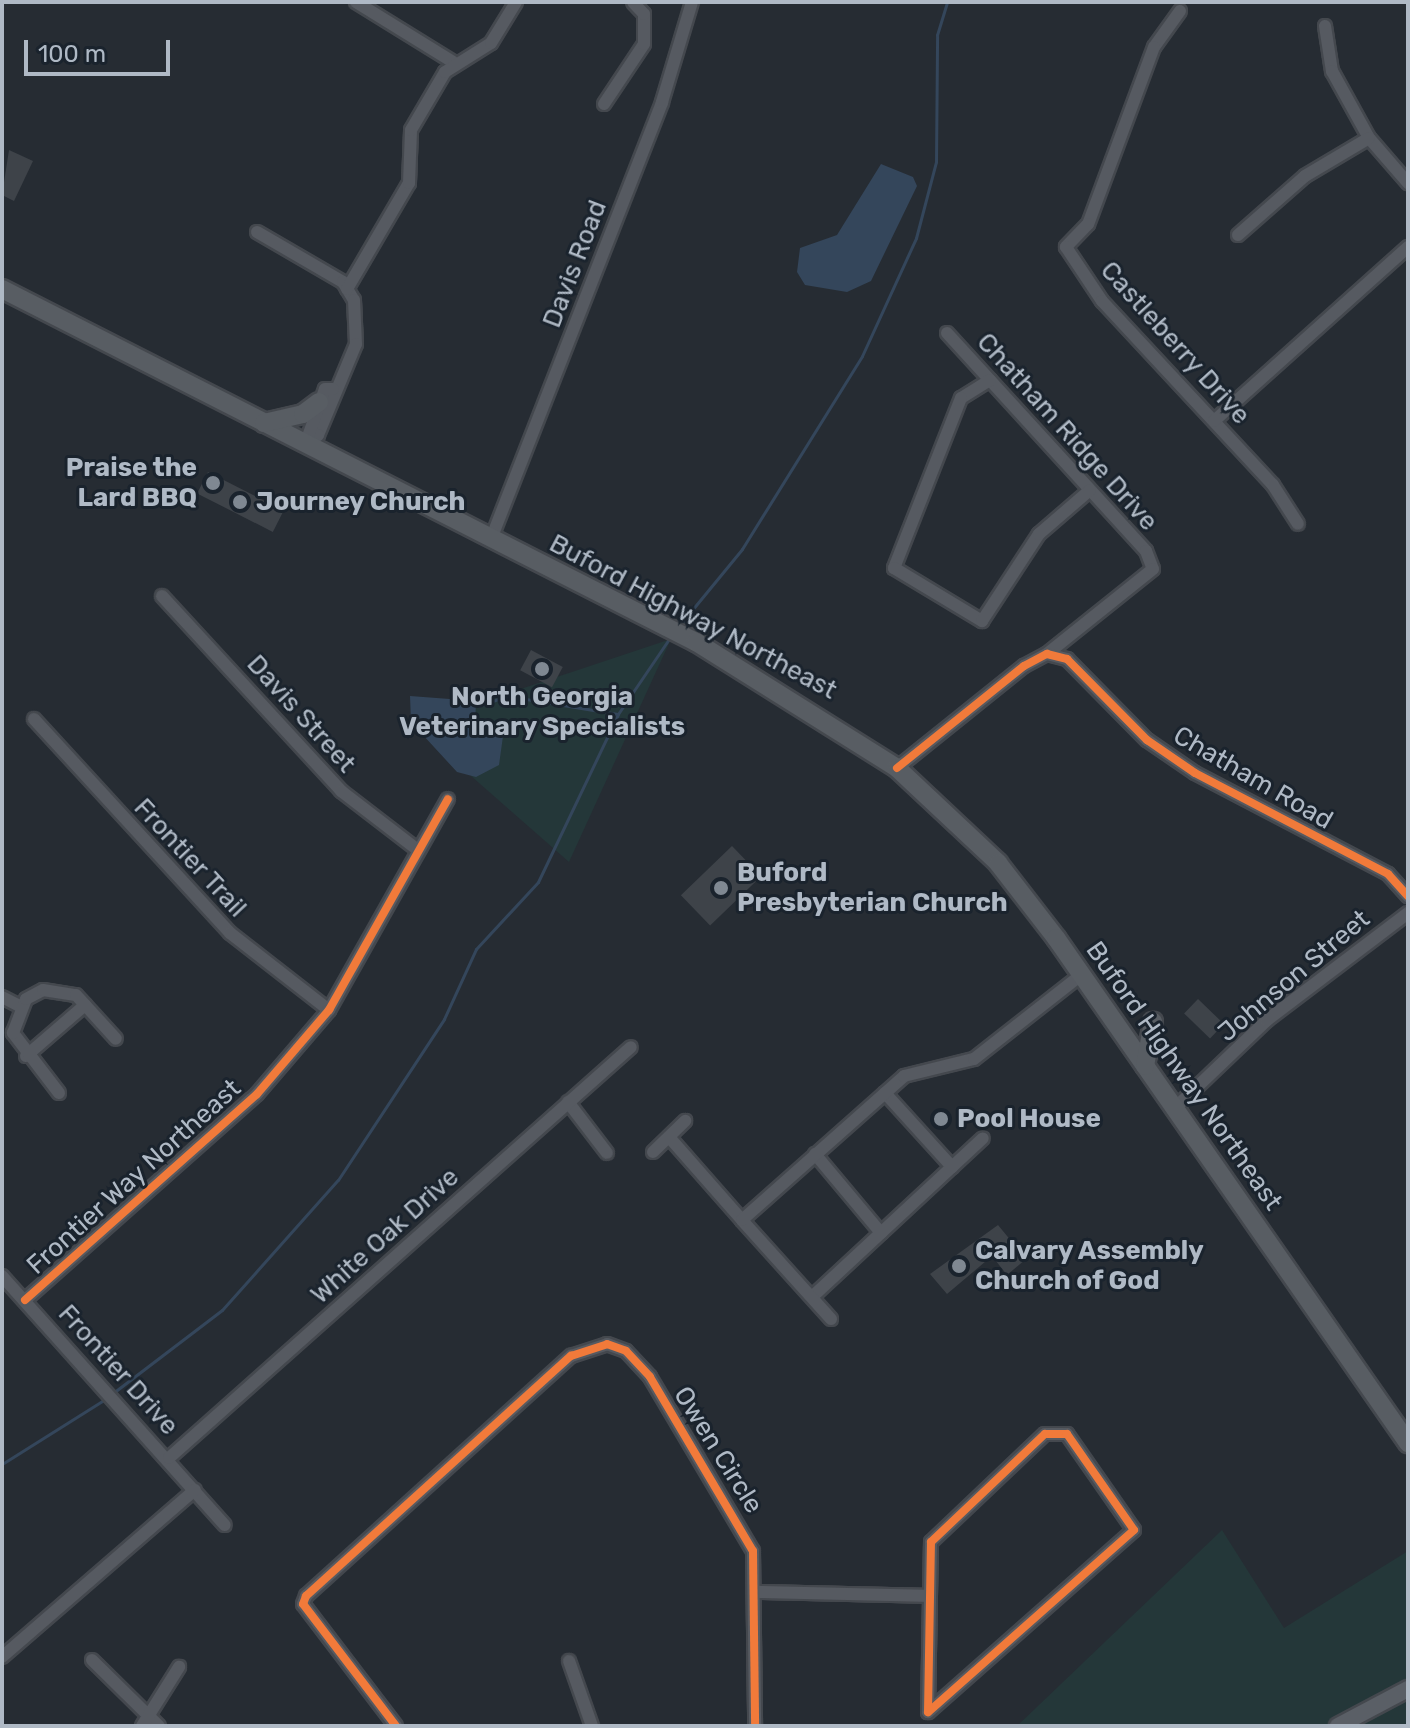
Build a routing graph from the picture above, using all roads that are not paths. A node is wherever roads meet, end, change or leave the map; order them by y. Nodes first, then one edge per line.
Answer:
1 (356, 2) edge
2 (516, 2) edge
3 (633, 2) edge
4 (692, 2) edge
5 (1180, 11) dead end
6 (1325, 26) dead end
7 (453, 62) junction
8 (604, 104) dead end
9 (1369, 138) junction
10 (1408, 183) edge
11 (257, 232) dead end
12 (1238, 235) dead end
13 (1408, 247) edge
14 (2, 289) edge
15 (347, 289) junction
16 (947, 333) dead end
17 (990, 380) junction
18 (326, 395) junction
19 (1214, 421) junction
20 (264, 423) junction
21 (307, 440) junction
22 (1090, 490) junction
23 (1298, 524) dead end
24 (491, 539) junction
25 (162, 596) dead end
26 (1047, 654) junction
27 (34, 719) dead end
28 (897, 768) junction
29 (448, 799) dead end
30 (418, 850) junction
31 (1408, 896) edge
32 (1408, 913) edge
33 (1081, 975) junction
34 (2, 997) edge
35 (85, 1005) junction
36 (20, 1006) junction
37 (329, 1010) junction
38 (1153, 1022) dead end
39 (116, 1039) dead end
40 (631, 1047) dead end
41 (26, 1056) junction
42 (1145, 1066) junction
43 (59, 1093) dead end
44 (885, 1093) junction
45 (568, 1102) junction
46 (1175, 1108) junction
47 (685, 1121) dead end
48 (669, 1137) junction
49 (983, 1138) dead end
50 (653, 1152) dead end
51 (607, 1153) dead end
52 (815, 1154) junction
53 (952, 1167) junction
54 (742, 1220) junction
55 (881, 1233) junction
56 (2, 1276) edge
57 (812, 1297) junction
58 (25, 1300) junction
59 (831, 1319) dead end
60 (1408, 1443) edge
61 (169, 1458) junction
62 (195, 1490) junction
63 (225, 1525) dead end
64 (757, 1592) junction
65 (928, 1596) junction
66 (2, 1657) edge
67 (92, 1660) dead end
68 (569, 1661) dead end
69 (179, 1667) dead end
70 (1408, 1689) edge
71 (145, 1721) edge
72 (159, 1726) edge
73 (396, 1726) edge
74 (592, 1726) edge
75 (755, 1726) edge
76 (1338, 1726) edge

1 - 7 street
2 - 7 street
3 - 8 street
4 - 24 street, Davis Road
5 - 19 street, Castleberry Drive
6 - 9 street
7 - 15 street
9 - 10 street
9 - 12 street
11 - 15 street
13 - 19 street
14 - 20 main road, Buford Highway Northeast
15 - 18 street
16 - 17 street, Chatham Ridge Drive
17 - 22 street, Chatham Ridge Drive
17 - 22 street
18 - 20 main road
18 - 21 street
19 - 23 street, Castleberry Drive
20 - 21 main road, Buford Highway Northeast
21 - 24 main road, Buford Highway Northeast
22 - 26 street, Chatham Ridge Drive
24 - 28 main road, Buford Highway Northeast
25 - 30 street, Davis Street
26 - 28 street
26 - 31 street, Chatham Road
27 - 37 street, Frontier Trail
28 - 33 main road, Buford Highway Northeast
29 - 30 street, Frontier Way Northeast
30 - 37 street, Frontier Way Northeast
32 - 46 street, Johnson Street
33 - 42 main road, Buford Highway Northeast
33 - 44 street
34 - 36 street
35 - 36 street
35 - 39 street
35 - 41 street
36 - 41 street
37 - 58 street, Frontier Way Northeast
38 - 42 main road
40 - 45 street, White Oak Drive
41 - 43 street
42 - 46 main road, Buford Highway Northeast
44 - 52 street
44 - 53 street
45 - 51 street
45 - 61 street, White Oak Drive
46 - 60 main road, Buford Highway Northeast
47 - 48 street
48 - 50 street
48 - 54 street
49 - 53 street
52 - 54 street
52 - 55 street
53 - 55 street
54 - 57 street
55 - 57 street
56 - 58 street, Frontier Drive
57 - 59 street
58 - 61 street, Frontier Drive
61 - 62 street, Frontier Drive
62 - 63 street
62 - 66 street
64 - 65 street
64 - 73 street, Owen Circle
64 - 75 street, Owen Circle
65 - 65 street
67 - 71 street
68 - 74 street
69 - 71 street
70 - 76 street
71 - 72 street

